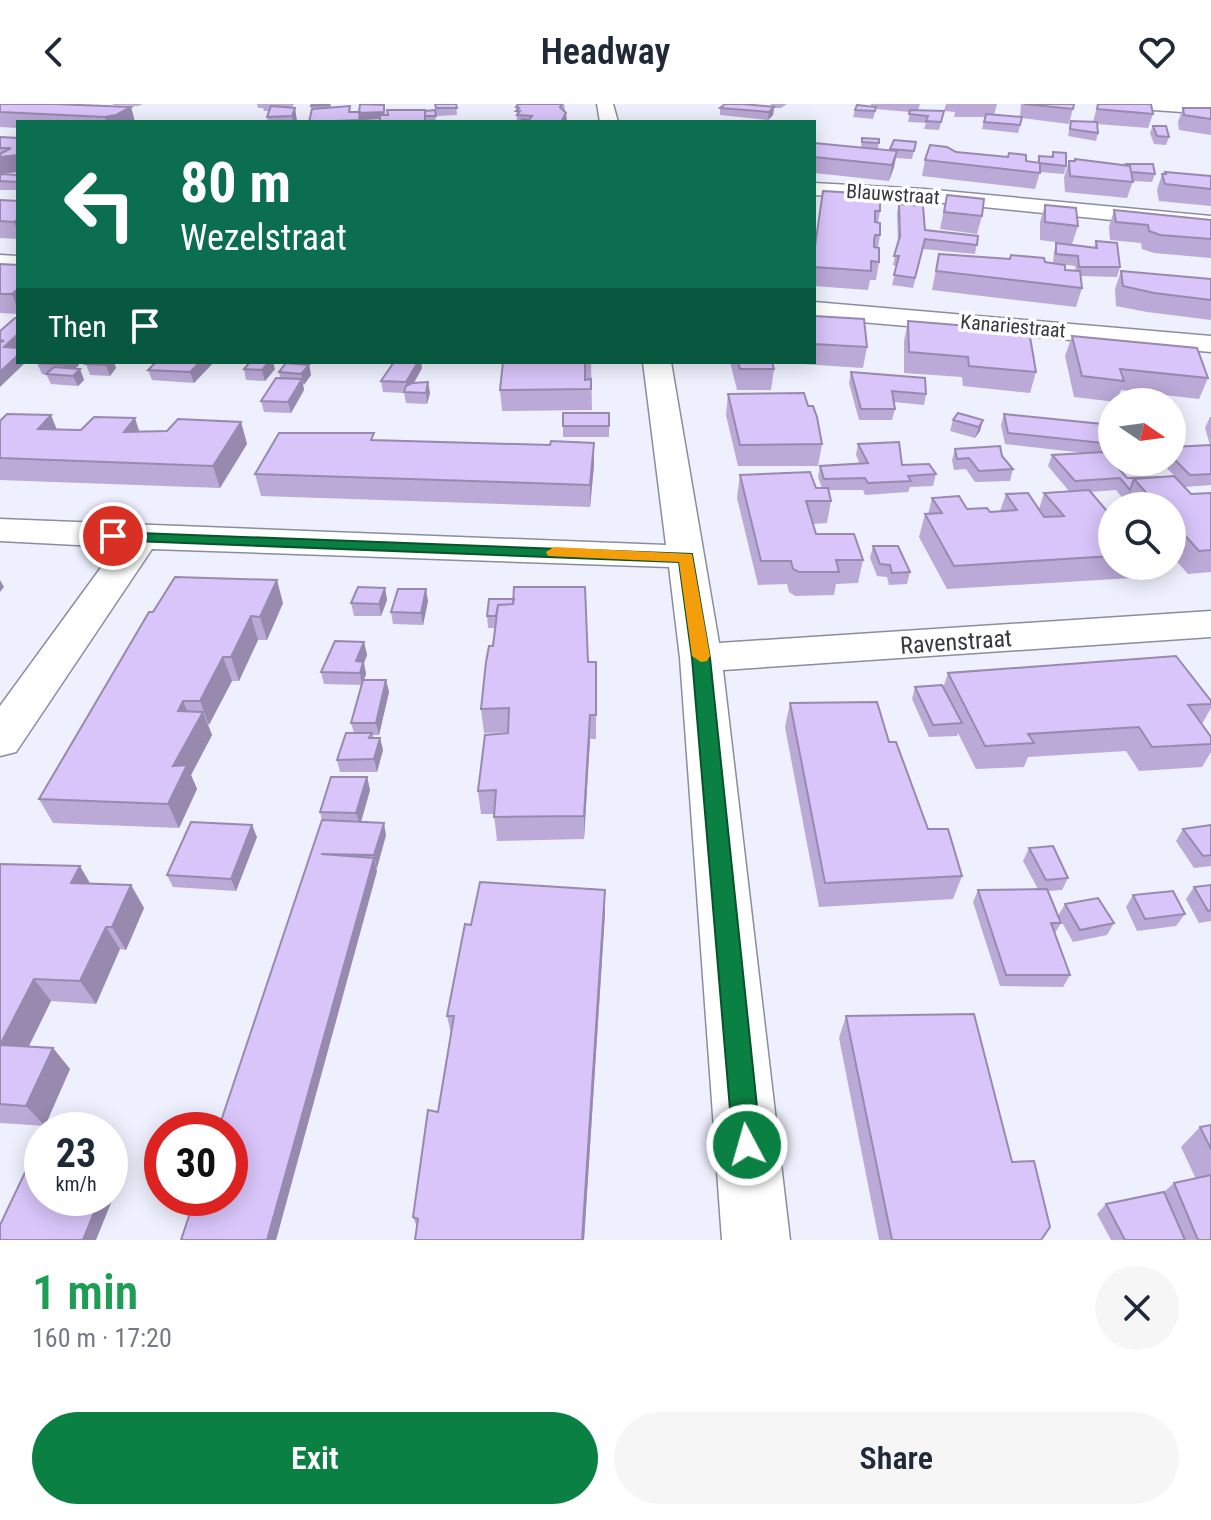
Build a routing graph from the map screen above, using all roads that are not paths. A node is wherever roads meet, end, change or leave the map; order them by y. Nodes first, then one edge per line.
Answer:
1 (1139, 104) edge
2 (1211, 109) edge
3 (816, 189) edge
4 (1211, 223) edge
5 (816, 310) edge
6 (1211, 344) edge
7 (657, 364) edge
8 (0, 530) edge
9 (141, 538) junction
10 (686, 557) junction
11 (1211, 624) edge
12 (701, 658) junction
13 (0, 740) edge
14 (756, 1240) edge

1 - 2 street
3 - 4 street, Blauwstraat
5 - 6 street, Kanariestraat
7 - 10 street
8 - 9 street
9 - 10 street
9 - 13 street
10 - 12 street
11 - 12 street, Ravenstraat
12 - 14 street

